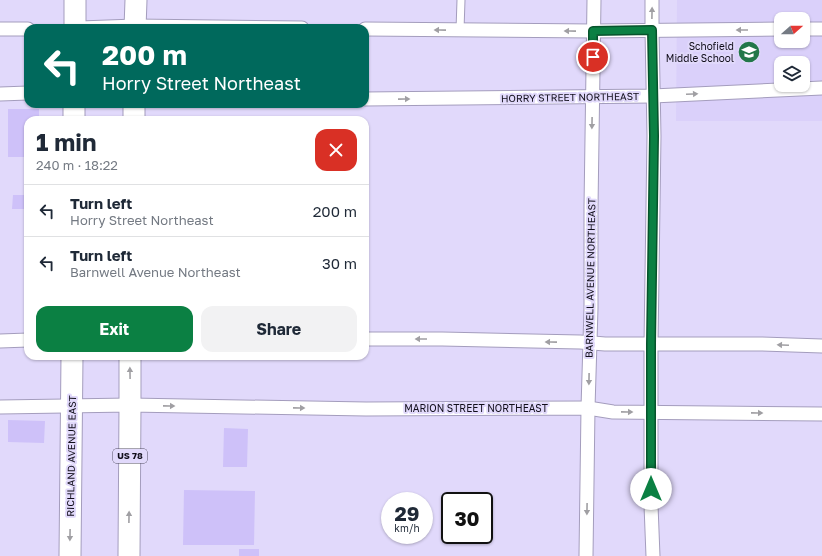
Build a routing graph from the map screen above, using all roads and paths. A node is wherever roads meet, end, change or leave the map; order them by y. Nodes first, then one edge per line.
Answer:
1 (75, 0) edge
2 (136, 0) edge
3 (461, 0) edge
4 (594, 0) edge
5 (652, 0) edge
6 (75, 24) edge
7 (135, 24) edge
8 (0, 29) edge
9 (24, 29) edge
10 (369, 29) edge
11 (774, 29) edge
12 (810, 29) edge
13 (822, 29) edge
14 (460, 30) junction
15 (652, 30) junction
16 (593, 31) junction
17 (822, 88) edge
18 (24, 93) edge
19 (0, 94) edge
20 (592, 96) junction
21 (653, 96) junction
22 (369, 99) edge
23 (369, 339) edge
24 (24, 340) edge
25 (0, 341) edge
26 (590, 343) junction
27 (651, 344) junction
28 (822, 346) edge
29 (72, 360) edge
30 (130, 360) edge
31 (130, 405) junction
32 (71, 406) junction
33 (0, 407) edge
34 (588, 408) junction
35 (651, 412) junction
36 (822, 414) edge
37 (70, 556) edge
38 (129, 556) edge
39 (586, 556) edge
40 (653, 556) edge

1 - 6 main road
2 - 7 main road
3 - 14 lane
4 - 16 street, BARNWELL AVENUE NORTHEAST
15 -> 5 street
8 - 9 street
14 -> 10 street
11 -> 15 street
12 - 13 street
16 -> 14 street
15 - 16 street
15 - 21 street
16 - 20 street, BARNWELL AVENUE NORTHEAST
21 -> 17 street, HORRY STREET NORTHEAST
18 - 19 street
20 - 21 street, HORRY STREET NORTHEAST
22 -> 20 street, HORRY STREET NORTHEAST
20 -> 26 street, BARNWELL AVENUE NORTHEAST
21 - 27 street
26 -> 23 street
24 - 25 street
26 - 27 street
26 -> 34 street, BARNWELL AVENUE NORTHEAST
28 -> 27 street
27 - 35 street
29 - 32 main road, RICHLAND AVENUE EAST
31 -> 30 main road, US 78
31 - 32 street, MARION STREET NORTHEAST
31 -> 34 street, MARION STREET NORTHEAST
38 -> 31 main road, US 78
32 - 33 street, MARION STREET NORTHEAST
32 -> 37 main road, RICHLAND AVENUE EAST
34 -> 35 street, MARION STREET NORTHEAST
34 -> 39 street, BARNWELL AVENUE NORTHEAST
35 -> 36 street, MARION STREET NORTHEAST
35 - 40 street

